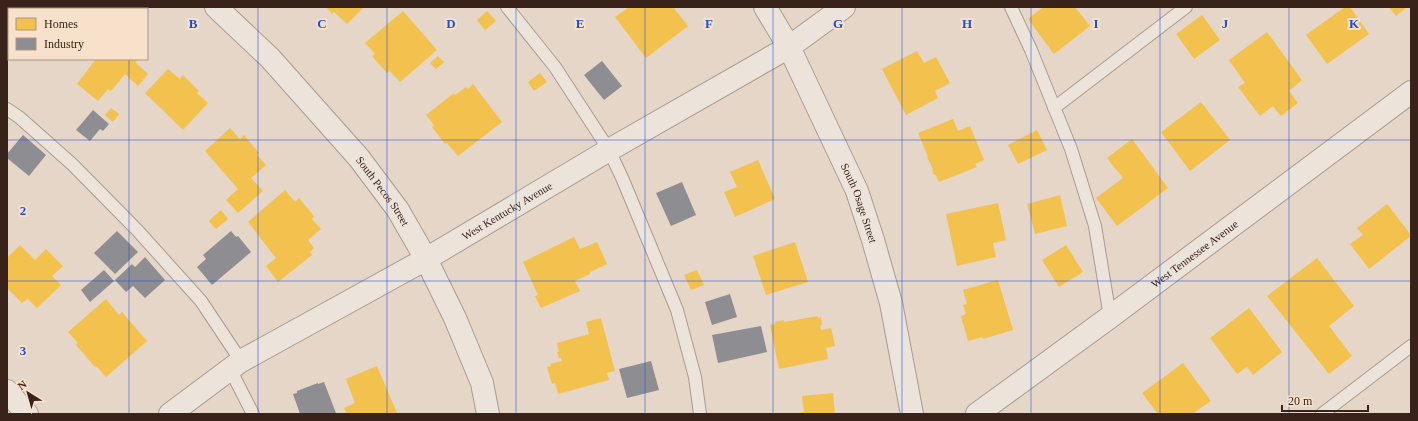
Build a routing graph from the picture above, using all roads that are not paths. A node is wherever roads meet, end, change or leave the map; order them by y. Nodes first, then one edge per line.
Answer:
1 (216, 7) edge
2 (508, 7) edge
3 (765, 7) edge
4 (844, 7) edge
5 (1011, 7) edge
6 (1186, 7) edge
7 (789, 47) junction
8 (1411, 92) edge
9 (1054, 108) junction
10 (7, 109) edge
11 (609, 150) junction
12 (426, 259) junction
13 (1110, 317) junction
14 (1411, 346) edge
15 (236, 365) junction
16 (7, 391) edge
17 (27, 414) edge
18 (170, 414) edge
19 (253, 414) edge
20 (488, 414) edge
21 (700, 414) edge
22 (912, 414) edge
23 (977, 414) edge
24 (1322, 414) edge

1 - 12 street, South Pecos Street
2 - 11 lane
3 - 7 street, South Osage Street
4 - 7 street, West Kentucky Avenue
5 - 9 lane
6 - 9 lane
7 - 11 street, West Kentucky Avenue
7 - 22 street, South Osage Street
8 - 13 street, West Tennessee Avenue
9 - 13 lane
10 - 15 lane
11 - 12 street, West Kentucky Avenue
11 - 21 lane
12 - 15 street, West Kentucky Avenue
12 - 20 street, South Pecos Street
13 - 23 street, West Tennessee Avenue
14 - 24 lane
15 - 18 street, West Kentucky Avenue
15 - 19 lane
16 - 17 street

